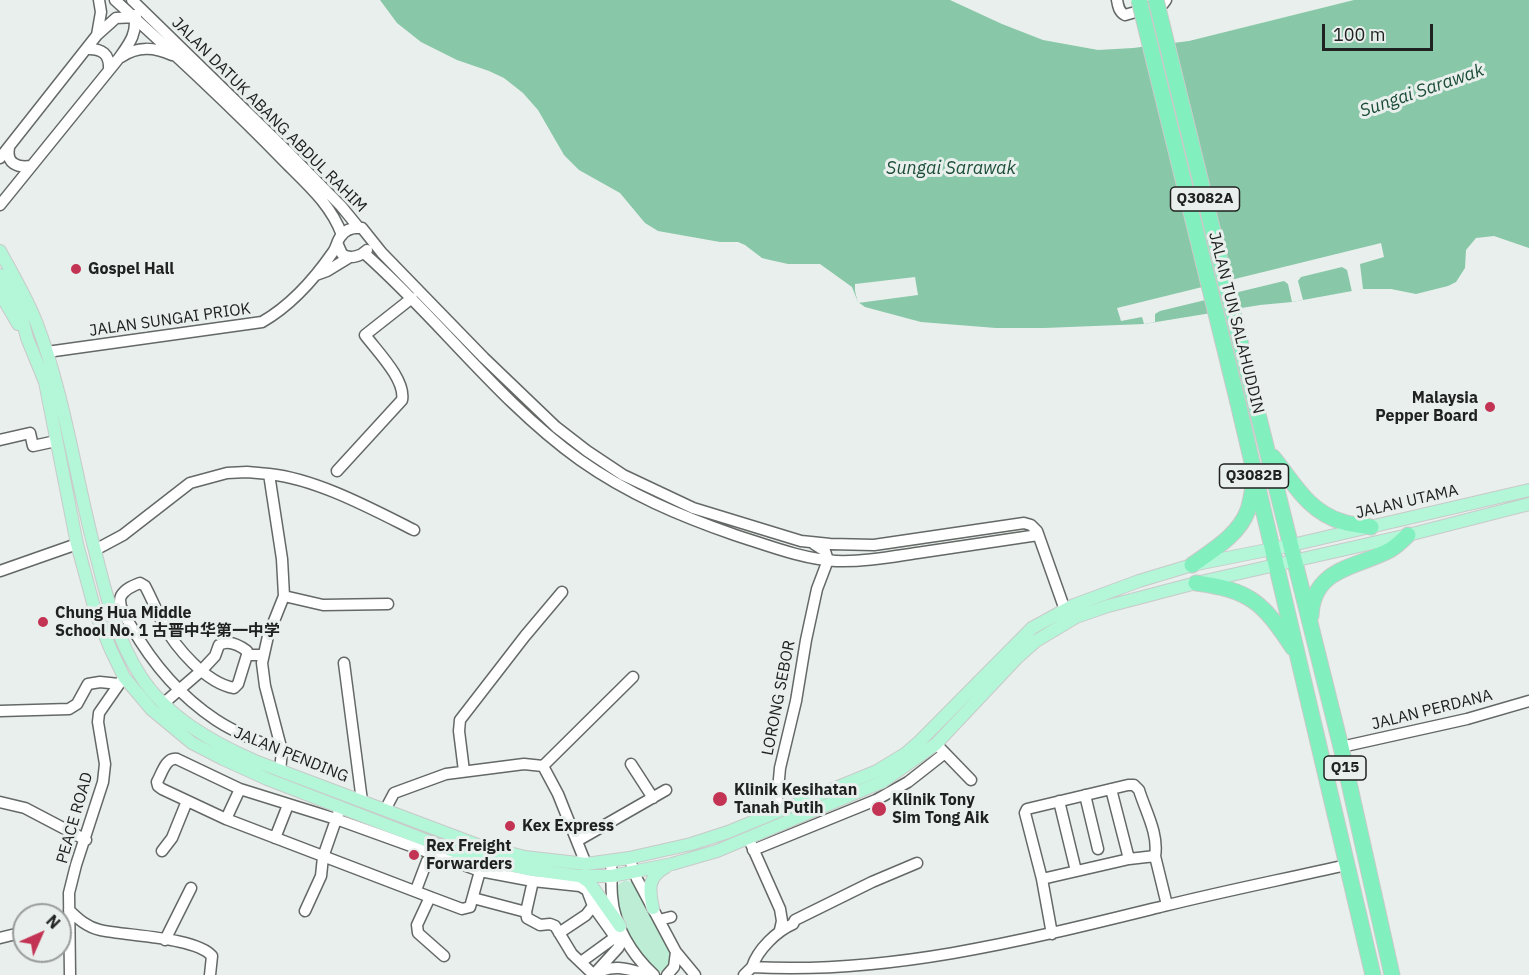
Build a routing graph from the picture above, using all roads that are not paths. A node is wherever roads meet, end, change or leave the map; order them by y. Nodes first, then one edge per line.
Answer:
1 (99, 0) edge
2 (115, 0) edge
3 (126, 0) edge
4 (132, 0) edge
5 (1117, 0) edge
6 (1139, 0) edge
7 (1156, 0) edge
8 (1166, 0) edge
9 (134, 17) junction
10 (97, 35) junction
11 (86, 49) junction
12 (178, 57) junction
13 (119, 58) junction
14 (199, 66) junction
15 (109, 70) junction
16 (9, 148) junction
17 (0, 158) edge
18 (31, 166) junction
19 (0, 205) edge
20 (358, 228) junction
21 (340, 240) junction
22 (371, 242) junction
23 (0, 251) edge
24 (364, 253) junction
25 (350, 257) junction
26 (0, 275) edge
27 (315, 275) junction
28 (0, 293) edge
29 (412, 298) junction
30 (27, 338) junction
31 (47, 352) junction
32 (0, 440) edge
33 (56, 441) junction
34 (1268, 450) junction
35 (337, 471) dead end
36 (269, 474) junction
37 (1255, 477) junction
38 (1529, 490) edge
39 (1529, 504) edge
40 (1371, 527) junction
41 (414, 530) dead end
42 (1038, 535) junction
43 (1408, 535) junction
44 (808, 542) junction
45 (77, 544) junction
46 (1292, 545) junction
47 (1273, 549) junction
48 (95, 550) junction
49 (804, 556) junction
50 (828, 560) junction
51 (855, 561) junction
52 (1296, 561) junction
53 (1192, 565) junction
54 (1277, 565) junction
55 (0, 571) edge
56 (1196, 583) junction
57 (817, 589) junction
58 (562, 592) dead end
59 (284, 596) junction
60 (388, 604) dead end
61 (117, 609) junction
62 (1065, 610) junction
63 (1311, 626) junction
64 (247, 655) junction
65 (263, 655) junction
66 (1298, 655) junction
67 (344, 663) dead end
68 (201, 671) junction
69 (633, 677) dead end
70 (122, 680) junction
71 (179, 690) junction
72 (1529, 701) edge
73 (164, 703) junction
74 (0, 711) edge
75 (1341, 747) junction
76 (940, 748) junction
77 (282, 751) junction
78 (631, 764) dead end
79 (543, 766) junction
80 (280, 771) junction
81 (464, 771) junction
82 (971, 780) dead end
83 (240, 789) junction
84 (1111, 789) junction
85 (666, 790) dead end
86 (1085, 795) junction
87 (653, 798) junction
88 (188, 801) junction
89 (362, 801) junction
90 (1059, 801) junction
91 (0, 802) edge
92 (288, 805) junction
93 (385, 810) junction
94 (776, 812) junction
95 (338, 814) junction
96 (226, 819) junction
97 (275, 838) junction
98 (86, 840) junction
99 (578, 841) junction
100 (751, 844) junction
101 (1098, 849) dead end
102 (162, 851) dead end
103 (436, 851) junction
104 (323, 856) junction
105 (1155, 856) junction
106 (629, 858) junction
107 (1129, 859) junction
108 (611, 862) junction
109 (917, 863) dead end
110 (586, 864) junction
111 (672, 864) junction
112 (1346, 865) junction
113 (485, 868) junction
114 (634, 871) junction
115 (1076, 871) junction
116 (579, 876) junction
117 (612, 876) junction
118 (538, 878) junction
119 (1042, 879) junction
120 (191, 888) dead end
121 (416, 890) junction
122 (430, 897) junction
123 (473, 898) junction
124 (69, 903) edge
125 (1167, 905) junction
126 (593, 906) junction
127 (653, 908) junction
128 (780, 909) junction
129 (305, 910) dead end
130 (526, 912) junction
131 (72, 913) edge
132 (671, 917) dead end
133 (659, 920) junction
134 (795, 920) junction
135 (780, 930) junction
136 (559, 933) junction
137 (1052, 934) junction
138 (619, 936) junction
139 (165, 940) junction
140 (676, 952) junction
141 (444, 956) dead end
142 (581, 962) junction
143 (753, 971) edge
144 (594, 974) edge
145 (210, 975) edge
146 (649, 975) edge
147 (654, 975) edge
148 (667, 975) edge
149 (695, 975) edge
150 (1373, 975) edge
151 (1392, 975) edge

1 - 10 street
2 - 9 street, JALAN DATUK ABANG ABDUL RAHIM
3 - 9 street
4 - 14 street, JALAN DATUK ABANG ABDUL RAHIM
5 - 8 street
6 - 37 highway, JALAN TUN SALAHUDDIN / Q3082B, bridge
7 - 34 highway, JALAN TUN SALAHUDDIN / Q3082A, bridge
9 - 10 street
9 - 12 street, JALAN DATUK ABANG ABDUL RAHIM
9 - 13 street
9 - 14 street
10 - 11 street
11 - 15 street
11 - 16 street
12 - 13 street
12 - 21 street, JALAN DATUK ABANG ABDUL RAHIM
13 - 15 street
14 - 20 street, JALAN DATUK ABANG ABDUL RAHIM
15 - 18 street
16 - 17 street
16 - 18 street
18 - 19 street
20 - 21 street
20 - 22 street
21 - 25 street
21 - 27 street
22 - 24 street
22 - 44 street
23 - 31 main road, JALAN PENDING
24 - 25 street
24 - 29 street
25 - 27 street
26 - 30 main road, JALAN PENDING
27 - 31 street, JALAN SUNGAI PRIOK
28 - 30 main road
29 - 35 street
29 - 49 street
30 - 33 main road, JALAN PENDING
31 - 48 main road, JALAN PENDING
32 - 33 street
33 - 45 main road, JALAN PENDING
34 - 40 highway
34 - 46 highway, JALAN TUN SALAHUDDIN / Q3082A
36 - 41 street
36 - 48 street
36 - 59 street
37 - 47 highway, JALAN TUN SALAHUDDIN / Q3082B
37 - 53 highway
38 - 40 main road, JALAN UTAMA
39 - 43 main road, JALAN UTAMA
40 - 46 main road, JALAN UTAMA
42 - 44 street
42 - 51 street
42 - 62 street
43 - 52 main road, JALAN UTAMA
43 - 63 highway
44 - 50 street
45 - 55 street
45 - 70 main road, JALAN PENDING
46 - 47 main road, JALAN UTAMA
46 - 52 highway, Q15
47 - 53 main road, JALAN UTAMA
47 - 54 highway, Q15
48 - 61 main road, JALAN PENDING
49 - 50 street
49 - 57 street
50 - 51 street
50 - 57 street
51 - 57 street
52 - 54 main road, JALAN UTAMA
52 - 63 highway, Q15
53 - 62 main road, JALAN UTAMA
54 - 56 main road, JALAN UTAMA
54 - 66 highway, Q15
56 - 66 highway
56 - 76 main road, JALAN UTAMA
57 - 94 street, LORONG SEBOR
58 - 81 street
59 - 60 street
59 - 65 street
61 - 68 street
61 - 71 street
61 - 73 main road, JALAN PENDING
62 - 94 main road, JALAN PENDING
63 - 75 highway, Q15
64 - 65 street
64 - 68 street
64 - 68 street
65 - 77 street
66 - 112 highway, Q15
67 - 89 street
68 - 71 street
69 - 79 street
70 - 74 street
70 - 95 main road, JALAN PENDING
70 - 98 street, PEACE ROAD
71 - 73 street
71 - 77 street
72 - 75 street, JALAN PERDANA
73 - 80 main road, JALAN PENDING
75 - 151 highway, Q15
76 - 82 street
76 - 100 main road, JALAN PENDING
77 - 80 street
78 - 87 street
79 - 81 street
79 - 99 street
80 - 89 main road, JALAN PENDING
81 - 93 street
83 - 88 street
83 - 92 street
83 - 96 street
84 - 86 street
84 - 105 street
84 - 107 street
85 - 87 street
86 - 90 street
86 - 101 street
87 - 99 street
88 - 96 street
88 - 102 street
89 - 93 main road, JALAN PENDING
90 - 115 street
90 - 119 street
91 - 98 street
92 - 95 street
92 - 97 street
93 - 110 main road, JALAN PENDING
94 - 106 main road, JALAN PENDING
95 - 103 main road, JALAN PENDING
95 - 104 street
96 - 97 street
97 - 104 street
98 - 124 street, PEACE ROAD
99 - 110 street
100 - 111 main road, JALAN PENDING
100 - 128 street
103 - 113 main road, JALAN PENDING
103 - 121 street
104 - 121 street
104 - 129 street
105 - 107 street
105 - 125 street
106 - 108 main road, JALAN PENDING
106 - 114 street
107 - 115 street
108 - 110 main road, JALAN PENDING
108 - 117 street
109 - 134 street
111 - 114 main road, JALAN PENDING
111 - 127 main road
112 - 125 street
112 - 150 highway, Q15
113 - 118 main road, JALAN PENDING
113 - 123 street
114 - 117 main road, JALAN PENDING
114 - 127 street
115 - 119 street
116 - 117 main road, JALAN PENDING
116 - 118 main road, JALAN PENDING
116 - 138 main road
117 - 138 street
118 - 126 street
118 - 130 street
119 - 137 street
120 - 139 street
121 - 122 street
122 - 123 street
122 - 141 street
123 - 130 street
125 - 137 street
126 - 136 street
126 - 138 street
127 - 133 street
128 - 134 street
128 - 135 street
130 - 136 street
131 - 139 street
132 - 133 street
133 - 140 street
134 - 135 street
135 - 143 street
136 - 142 street
137 - 143 street
138 - 142 street
138 - 144 street
138 - 147 street
139 - 145 street
140 - 148 street
140 - 149 street
142 - 144 street
144 - 146 street

